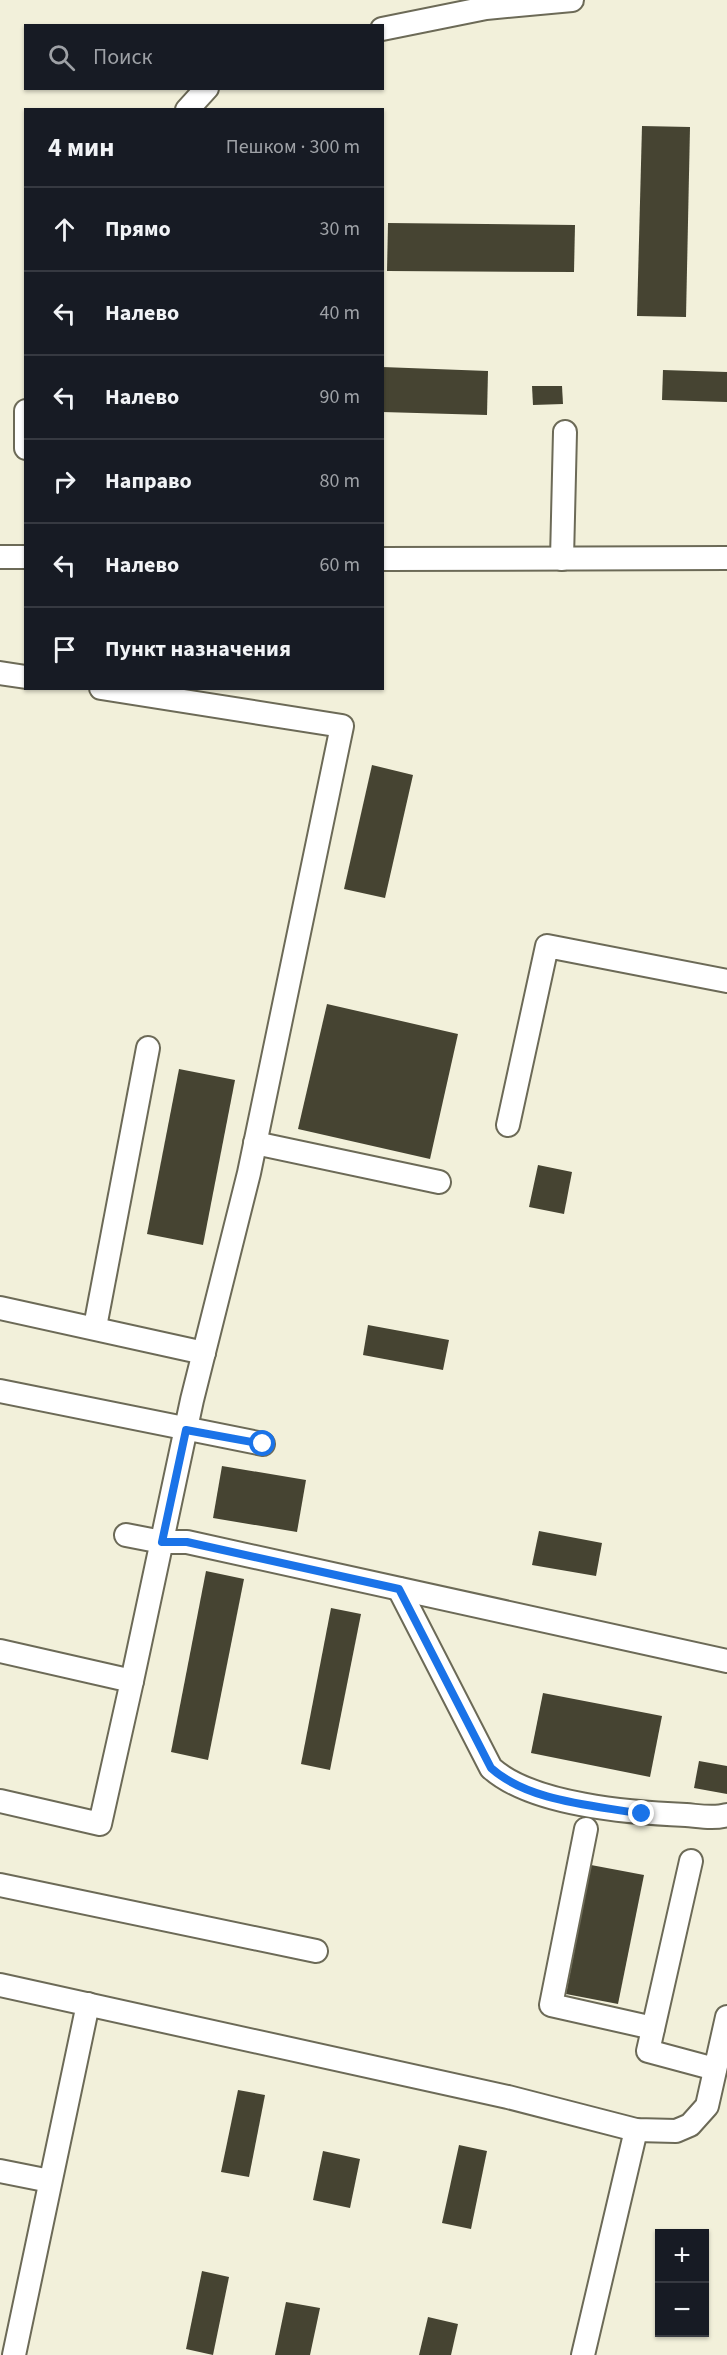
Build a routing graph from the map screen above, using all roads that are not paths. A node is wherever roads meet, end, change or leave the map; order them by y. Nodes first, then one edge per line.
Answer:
1 (572, 0) edge
2 (384, 29) edge
3 (205, 90) edge
4 (189, 108) edge
5 (565, 432) dead end
6 (0, 557) edge
7 (24, 557) edge
8 (562, 558) junction
9 (727, 558) edge
10 (384, 559) edge
11 (0, 673) edge
12 (24, 677) edge
13 (114, 690) edge
14 (727, 981) edge
15 (148, 1048) dead end
16 (508, 1125) dead end
17 (255, 1143) junction
18 (439, 1182) dead end
19 (0, 1308) edge
20 (95, 1327) junction
21 (204, 1353) junction
22 (0, 1391) edge
23 (186, 1430) junction
24 (263, 1444) dead end
25 (126, 1535) dead end
26 (162, 1542) junction
27 (399, 1589) junction
28 (0, 1651) edge
29 (727, 1661) edge
30 (132, 1681) junction
31 (0, 1802) edge
32 (727, 1815) edge
33 (586, 1829) dead end
34 (691, 1861) dead end
35 (0, 1885) edge
36 (316, 1951) dead end
37 (0, 1985) edge
38 (88, 2004) junction
39 (727, 2017) edge
40 (653, 2028) junction
41 (715, 2069) junction
42 (636, 2130) junction
43 (0, 2171) edge
44 (50, 2181) junction
45 (14, 2355) edge
46 (583, 2355) edge

1 - 2 street
3 - 4 street
5 - 8 street
6 - 7 street
8 - 9 street
8 - 10 street
11 - 12 street
13 - 17 street
14 - 16 street
15 - 20 street
17 - 18 street
17 - 21 street
19 - 20 street
20 - 21 street
21 - 23 street
22 - 23 street
23 - 24 street
23 - 26 street
25 - 26 street
26 - 27 street
26 - 30 street
27 - 29 street
27 - 32 street
28 - 30 street
30 - 31 street
33 - 40 street
34 - 40 street
35 - 36 street
37 - 38 street
38 - 42 street
38 - 44 street
39 - 41 street
40 - 41 street
41 - 42 street
42 - 46 street
43 - 44 street
44 - 45 street

